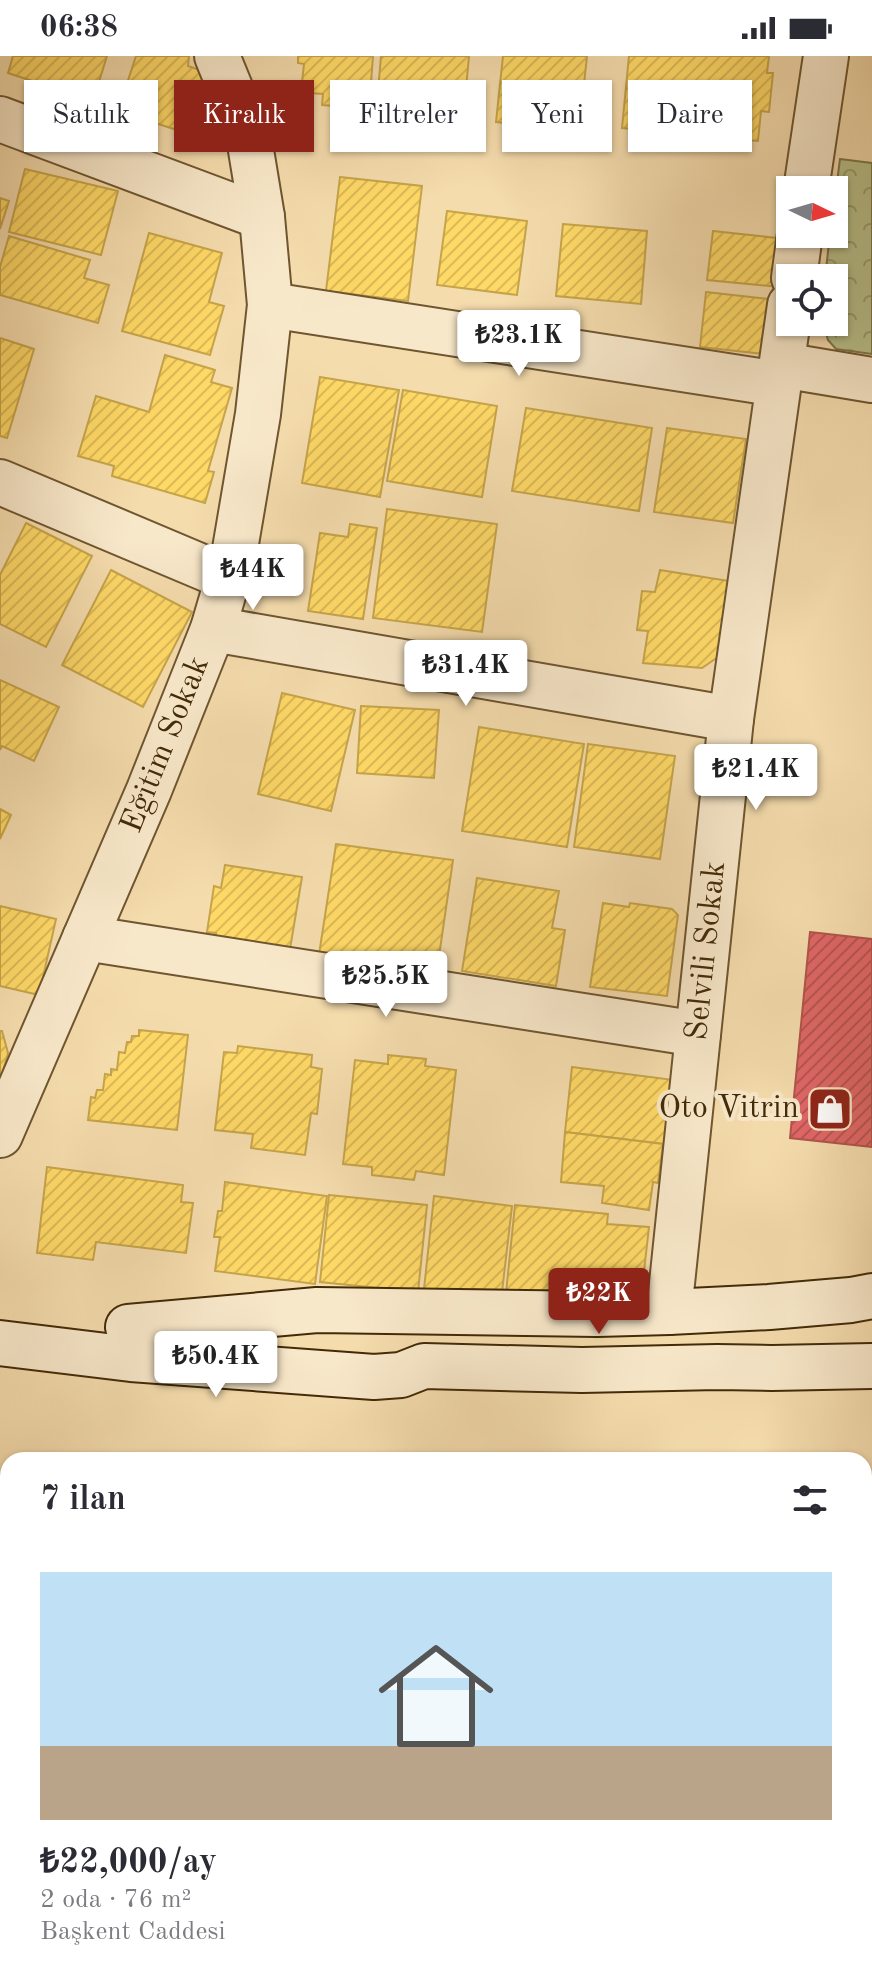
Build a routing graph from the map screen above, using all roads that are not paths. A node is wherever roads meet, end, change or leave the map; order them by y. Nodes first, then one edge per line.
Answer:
1 (217, 56) edge
2 (826, 56) edge
3 (0, 119) edge
4 (808, 176) edge
5 (262, 217) junction
6 (270, 305) junction
7 (786, 336) edge
8 (780, 375) junction
9 (872, 380) edge
10 (0, 482) edge
11 (228, 578) junction
12 (213, 629) junction
13 (731, 719) junction
14 (85, 938) junction
15 (698, 1034) junction
16 (0, 1135) edge
17 (872, 1296) edge
18 (669, 1312) junction
19 (0, 1314) edge
20 (128, 1327) junction
21 (0, 1343) edge
22 (424, 1366) junction
23 (872, 1366) edge

1 - 5 street, Eğitim Sokak
2 - 4 street
3 - 5 street
5 - 6 street, Eğitim Sokak
6 - 8 street
6 - 11 street, Eğitim Sokak
7 - 8 street, Selvili Sokak
8 - 9 street
8 - 13 street, Selvili Sokak
10 - 11 street
11 - 12 street, Eğitim Sokak
12 - 13 street
12 - 14 street, Eğitim Sokak
13 - 15 street, Selvili Sokak
14 - 15 street
14 - 16 street, Eğitim Sokak
15 - 18 street, Selvili Sokak
17 - 18 street
18 - 20 street
19 - 20 street
20 - 22 street
21 - 22 street
22 - 23 street

